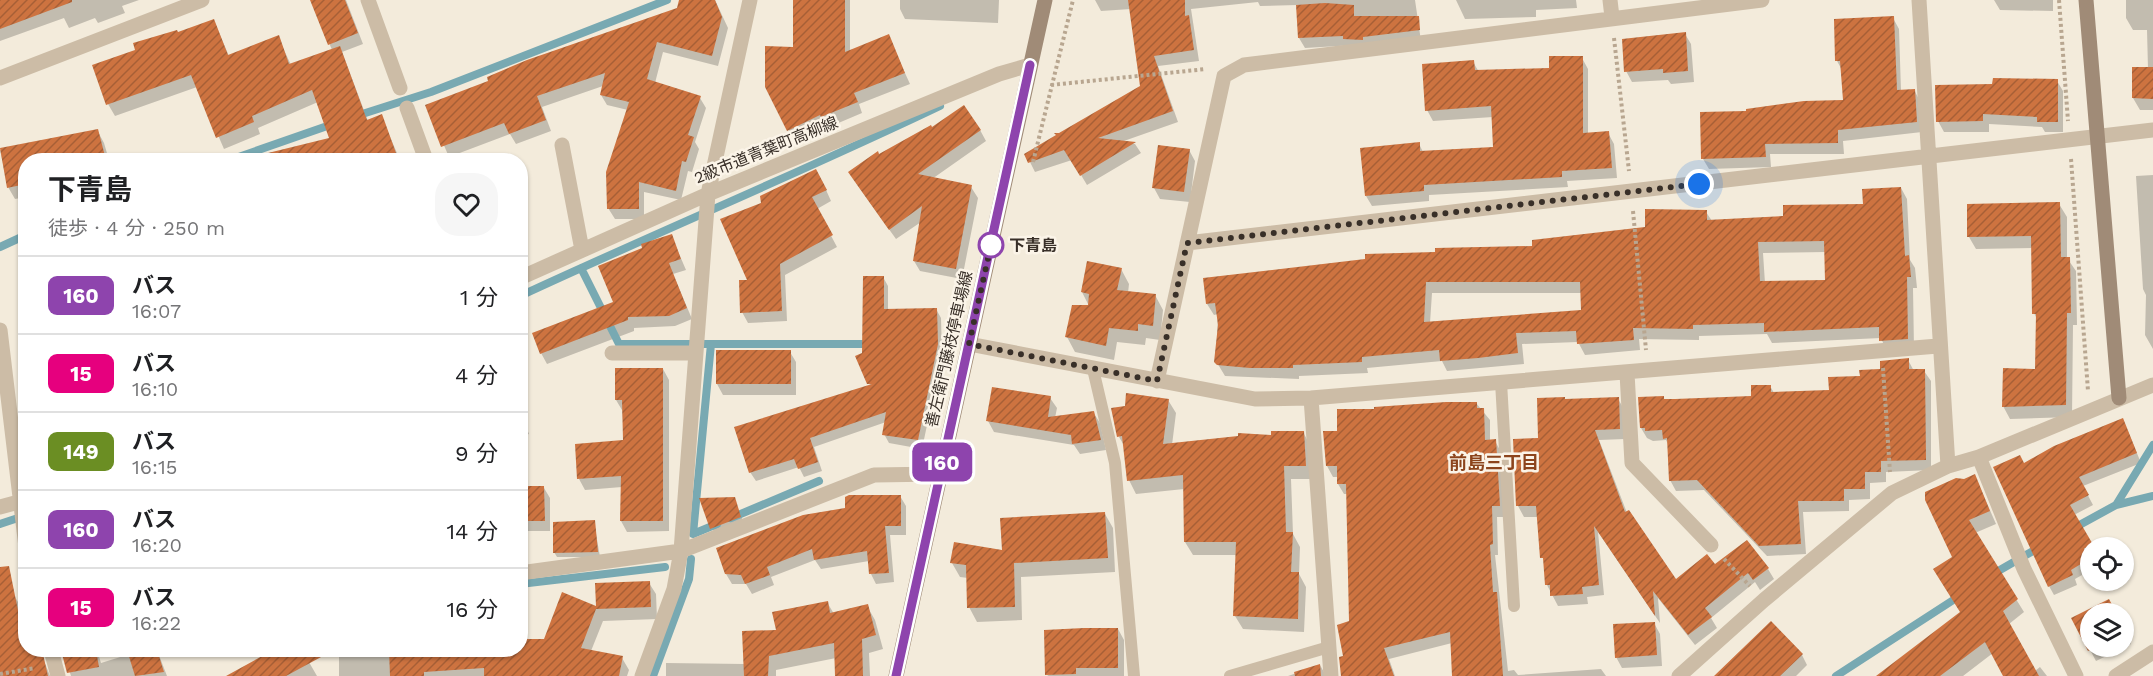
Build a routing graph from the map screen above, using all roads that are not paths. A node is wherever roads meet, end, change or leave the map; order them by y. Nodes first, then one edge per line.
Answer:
1 (202, 0) edge
2 (368, 0) edge
3 (750, 0) edge
4 (1045, 0) edge
5 (1610, 0) edge
6 (1762, 0) edge
7 (1919, 0) edge
8 (2086, 0) edge
9 (1612, 17) junction
10 (1030, 65) junction
11 (0, 78) edge
12 (400, 88) dead end
13 (407, 108) dead end
14 (2153, 130) edge
15 (2096, 138) junction
16 (562, 145) dead end
17 (419, 153) edge
18 (1928, 158) junction
19 (708, 194) junction
20 (1187, 243) junction
21 (582, 250) junction
22 (528, 274) edge
23 (0, 330) edge
24 (969, 344) junction
25 (1938, 346) junction
26 (612, 353) dead end
27 (696, 353) junction
28 (1094, 369) junction
29 (1627, 373) junction
30 (1157, 381) junction
31 (1501, 382) junction
32 (2153, 385) edge
33 (1311, 398) junction
34 (2120, 398) junction
35 (1979, 457) junction
36 (18, 464) edge
37 (1948, 466) junction
38 (939, 474) junction
39 (18, 502) edge
40 (0, 507) edge
41 (1711, 545) road end
42 (681, 551) junction
43 (528, 572) edge
44 (1514, 606) dead end
45 (1329, 647) junction
46 (2153, 652) edge
47 (642, 676) edge
48 (896, 676) edge
49 (1134, 676) edge
50 (1230, 676) edge
51 (1330, 676) edge
52 (1679, 676) edge
53 (2076, 676) edge
54 (2116, 676) edge

1 - 11 street
2 - 12 street
3 - 19 street
4 - 10 main road, 善左衛門藤枝停車場線
5 - 9 street
6 - 9 street
7 - 18 street
8 - 15 main road
9 - 20 street
10 - 19 street, 2級市道青葉町高柳線
10 - 24 main road, 善左衛門藤枝停車場線
13 - 17 street
14 - 15 street
15 - 18 street
15 - 34 main road
16 - 21 street
18 - 20 street
18 - 25 street
19 - 21 street, 2級市道青葉町高柳線
19 - 27 street
20 - 30 street
21 - 22 street, 2級市道青葉町高柳線
23 - 36 street
24 - 28 street
24 - 38 main road, 善左衛門藤枝停車場線
25 - 29 street
25 - 37 street
26 - 27 street
27 - 42 street
28 - 30 street
28 - 49 lane
29 - 31 street
29 - 41 street
30 - 33 street
31 - 33 street
31 - 44 lane
32 - 34 street
33 - 45 street
34 - 35 street
35 - 37 street
35 - 53 street
37 - 52 street
38 - 42 street
38 - 48 main road, 善左衛門藤枝停車場線
39 - 40 street
42 - 43 street
42 - 47 street
45 - 50 lane
45 - 51 street
46 - 54 street

